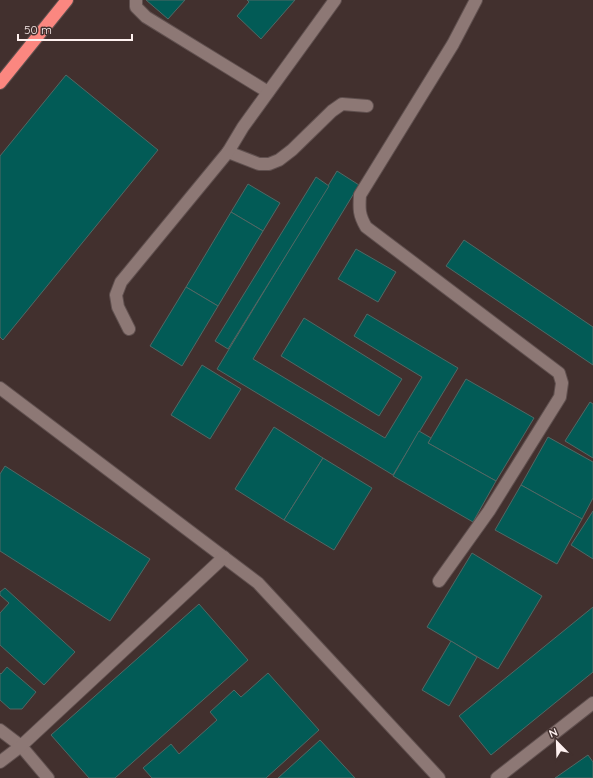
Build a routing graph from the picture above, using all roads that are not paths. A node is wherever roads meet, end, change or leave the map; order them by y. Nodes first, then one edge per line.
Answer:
1 (67, 0) edge
2 (136, 0) edge
3 (335, 0) edge
4 (476, 0) edge
5 (0, 83) edge
6 (268, 92) junction
7 (367, 106) dead end
8 (228, 152) junction
9 (129, 329) dead end
10 (0, 388) edge
11 (224, 557) junction
12 (439, 581) dead end
13 (593, 703) edge
14 (0, 730) edge
15 (21, 746) junction
16 (0, 762) edge
17 (48, 778) edge
18 (438, 778) edge
19 (497, 778) edge

1 - 5 highway
2 - 6 street
3 - 6 street
4 - 12 street
6 - 8 street
7 - 8 street
8 - 9 street
10 - 11 street
11 - 15 street
11 - 18 street
13 - 19 street
14 - 15 street
15 - 16 street
15 - 17 street

